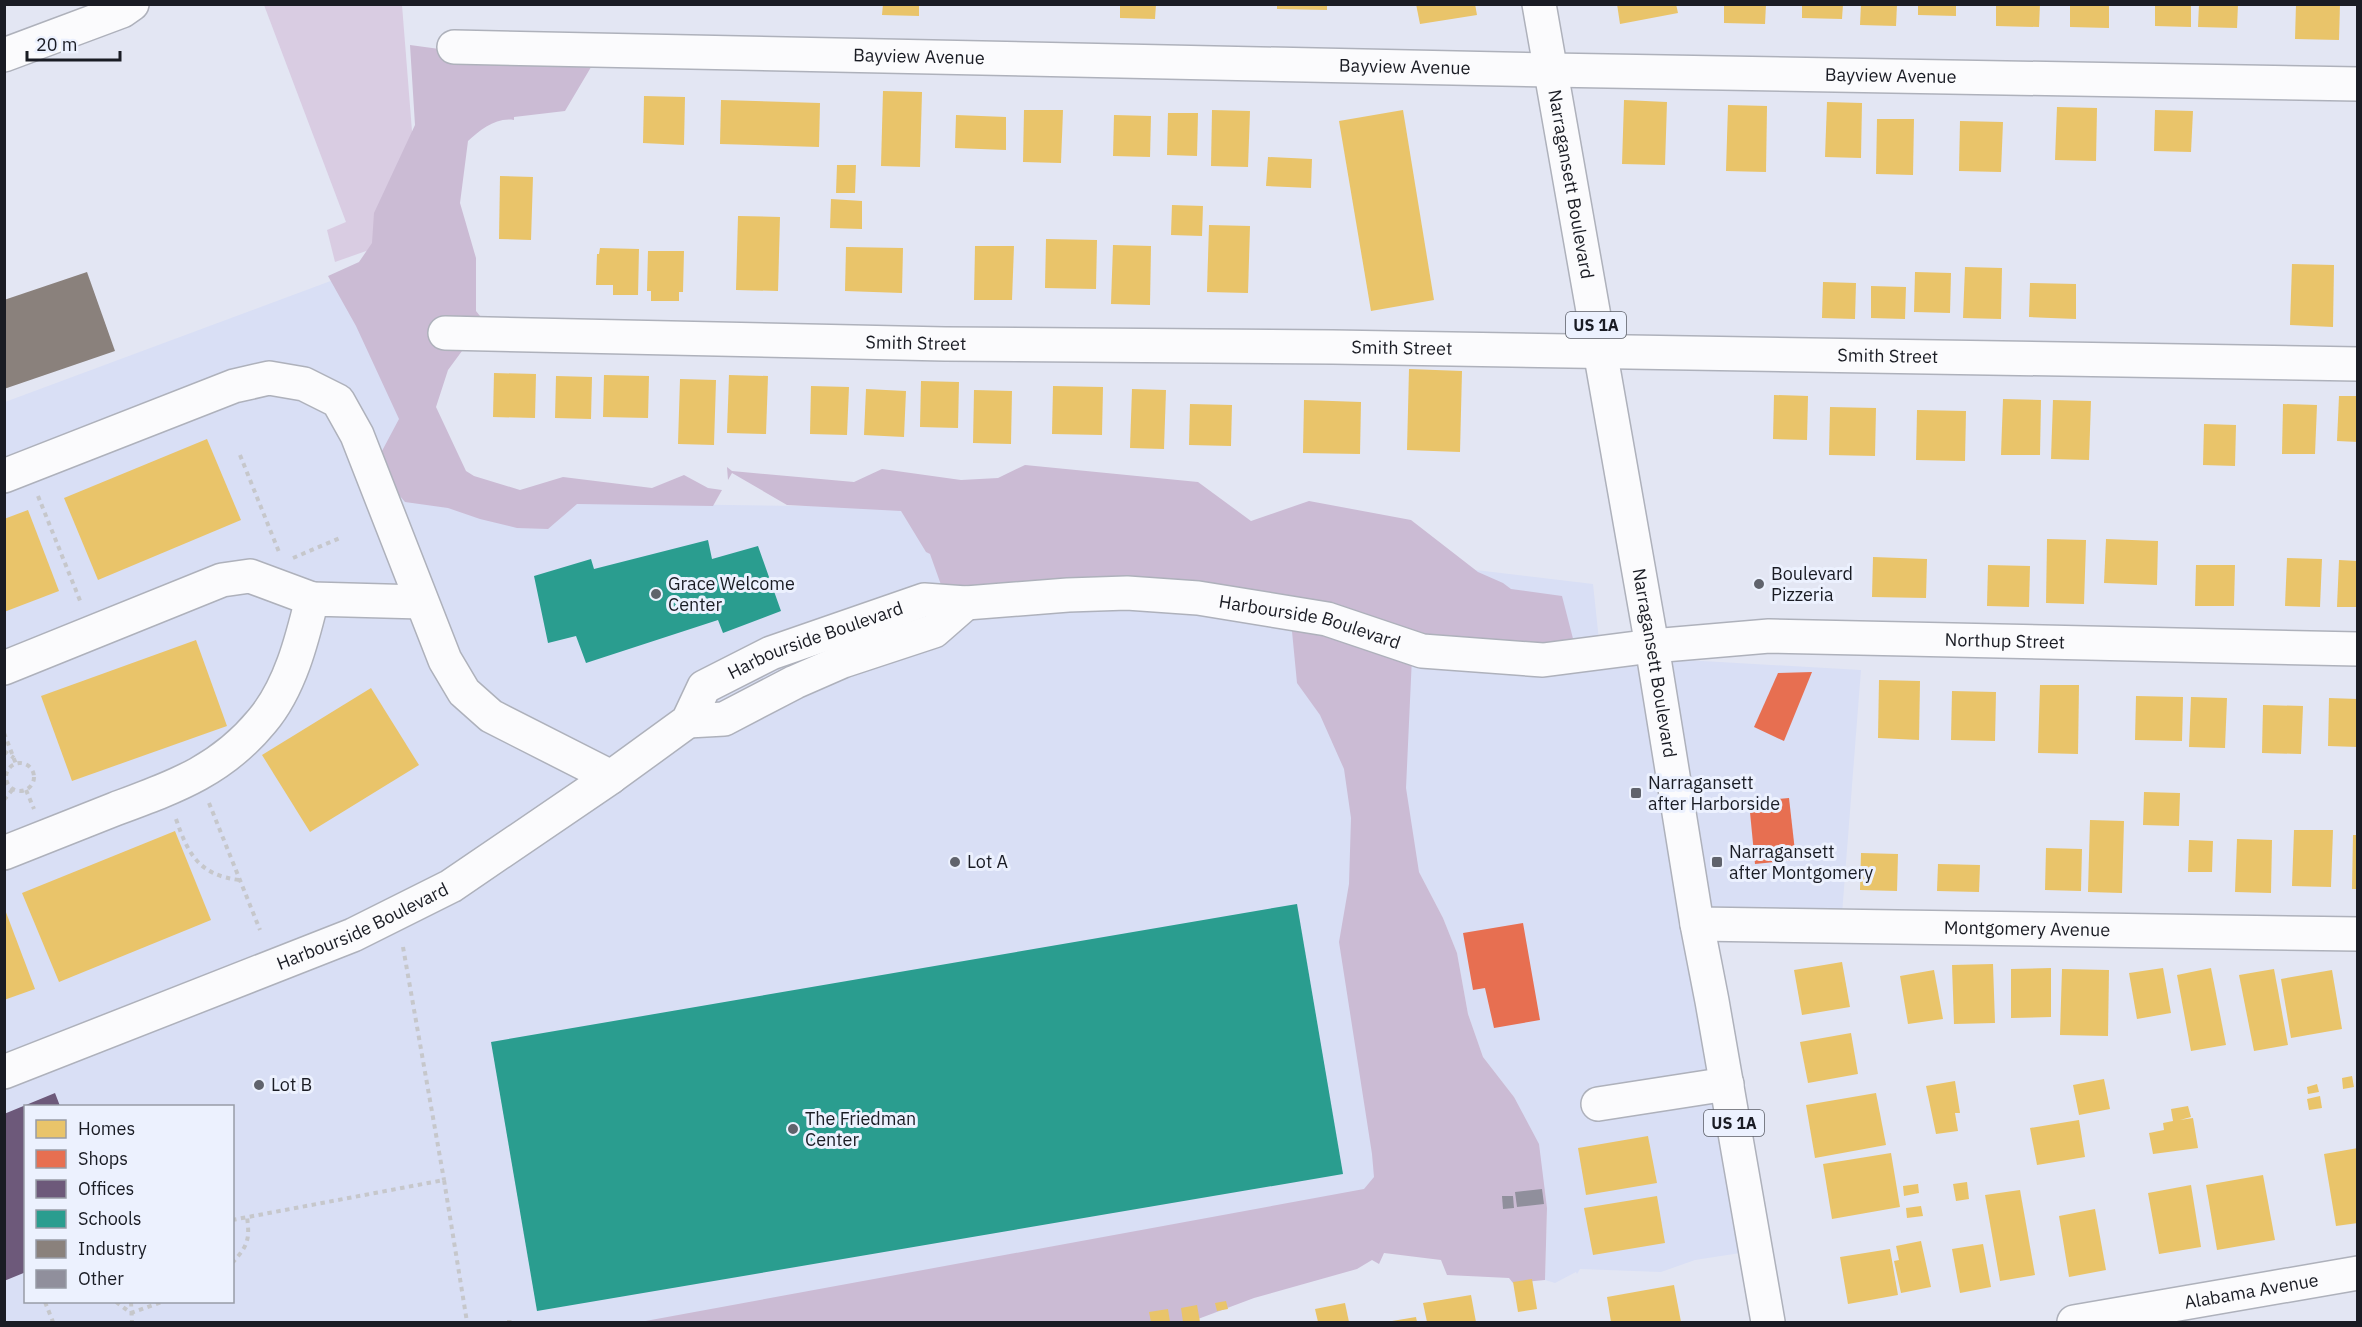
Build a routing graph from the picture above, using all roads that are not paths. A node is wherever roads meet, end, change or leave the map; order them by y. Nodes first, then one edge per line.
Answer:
1 (132, 4) edge
2 (1539, 4) edge
3 (454, 47) dead end
4 (4, 55) edge
5 (1550, 70) junction
6 (2358, 84) edge
7 (445, 333) dead end
8 (1600, 351) junction
9 (2358, 364) edge
10 (16, 471) edge
11 (312, 599) junction
12 (421, 602) junction
13 (1652, 646) junction
14 (2358, 649) edge
15 (4, 668) edge
16 (611, 777) junction
17 (4, 853) edge
18 (1697, 924) junction
19 (2358, 934) edge
20 (4, 1072) edge
21 (1727, 1084) junction
22 (1598, 1104) dead end
23 (2358, 1273) edge
24 (1768, 1323) edge
25 (2074, 1323) edge

1 - 4 street
2 - 5 street, Narragansett Boulevard / US 1A
3 - 5 street, Bayview Avenue
5 - 6 street, Bayview Avenue
5 - 8 street, Narragansett Boulevard / US 1A
7 - 8 street, Smith Street
8 - 9 street, Smith Street
8 - 13 street, Narragansett Boulevard / US 1A
10 - 12 street
11 - 12 street
11 - 15 street
11 - 17 street
12 - 16 street
13 - 14 street, Northup Street
13 - 16 street, Harbourside Boulevard
13 - 18 street, Narragansett Boulevard / US 1A
16 - 20 street, Harbourside Boulevard
18 - 19 street, Montgomery Avenue
18 - 21 street, Narragansett Boulevard / US 1A
21 - 22 street
21 - 24 street, Narragansett Boulevard / US 1A
23 - 25 street, Alabama Avenue

